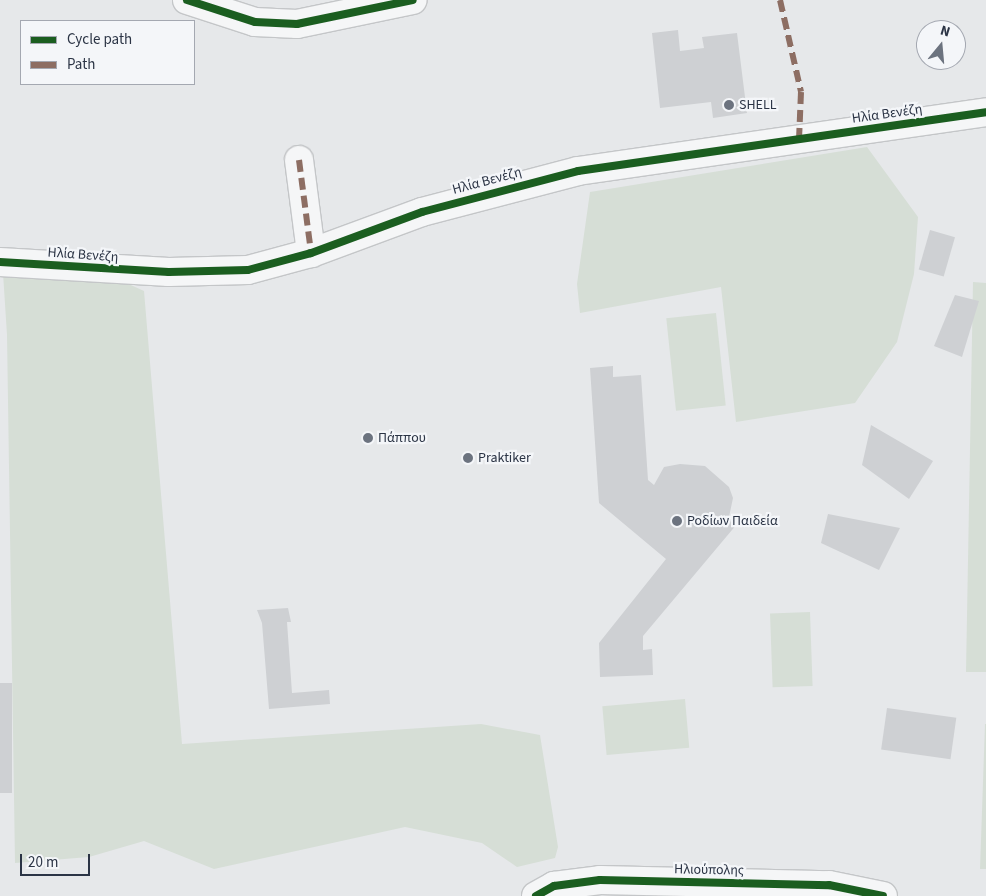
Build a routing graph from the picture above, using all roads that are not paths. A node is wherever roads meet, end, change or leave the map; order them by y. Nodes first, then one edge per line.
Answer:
1 (187, 0) edge
2 (413, 0) edge
3 (986, 112) edge
4 (298, 160) dead end
5 (311, 253) junction
6 (0, 262) edge
7 (536, 896) edge
8 (883, 896) edge

1 - 2 street
3 - 5 street, Ηλία Βενέζη
4 - 5 street
5 - 6 street, Ηλία Βενέζη
7 - 8 street, Ηλιούπολης

